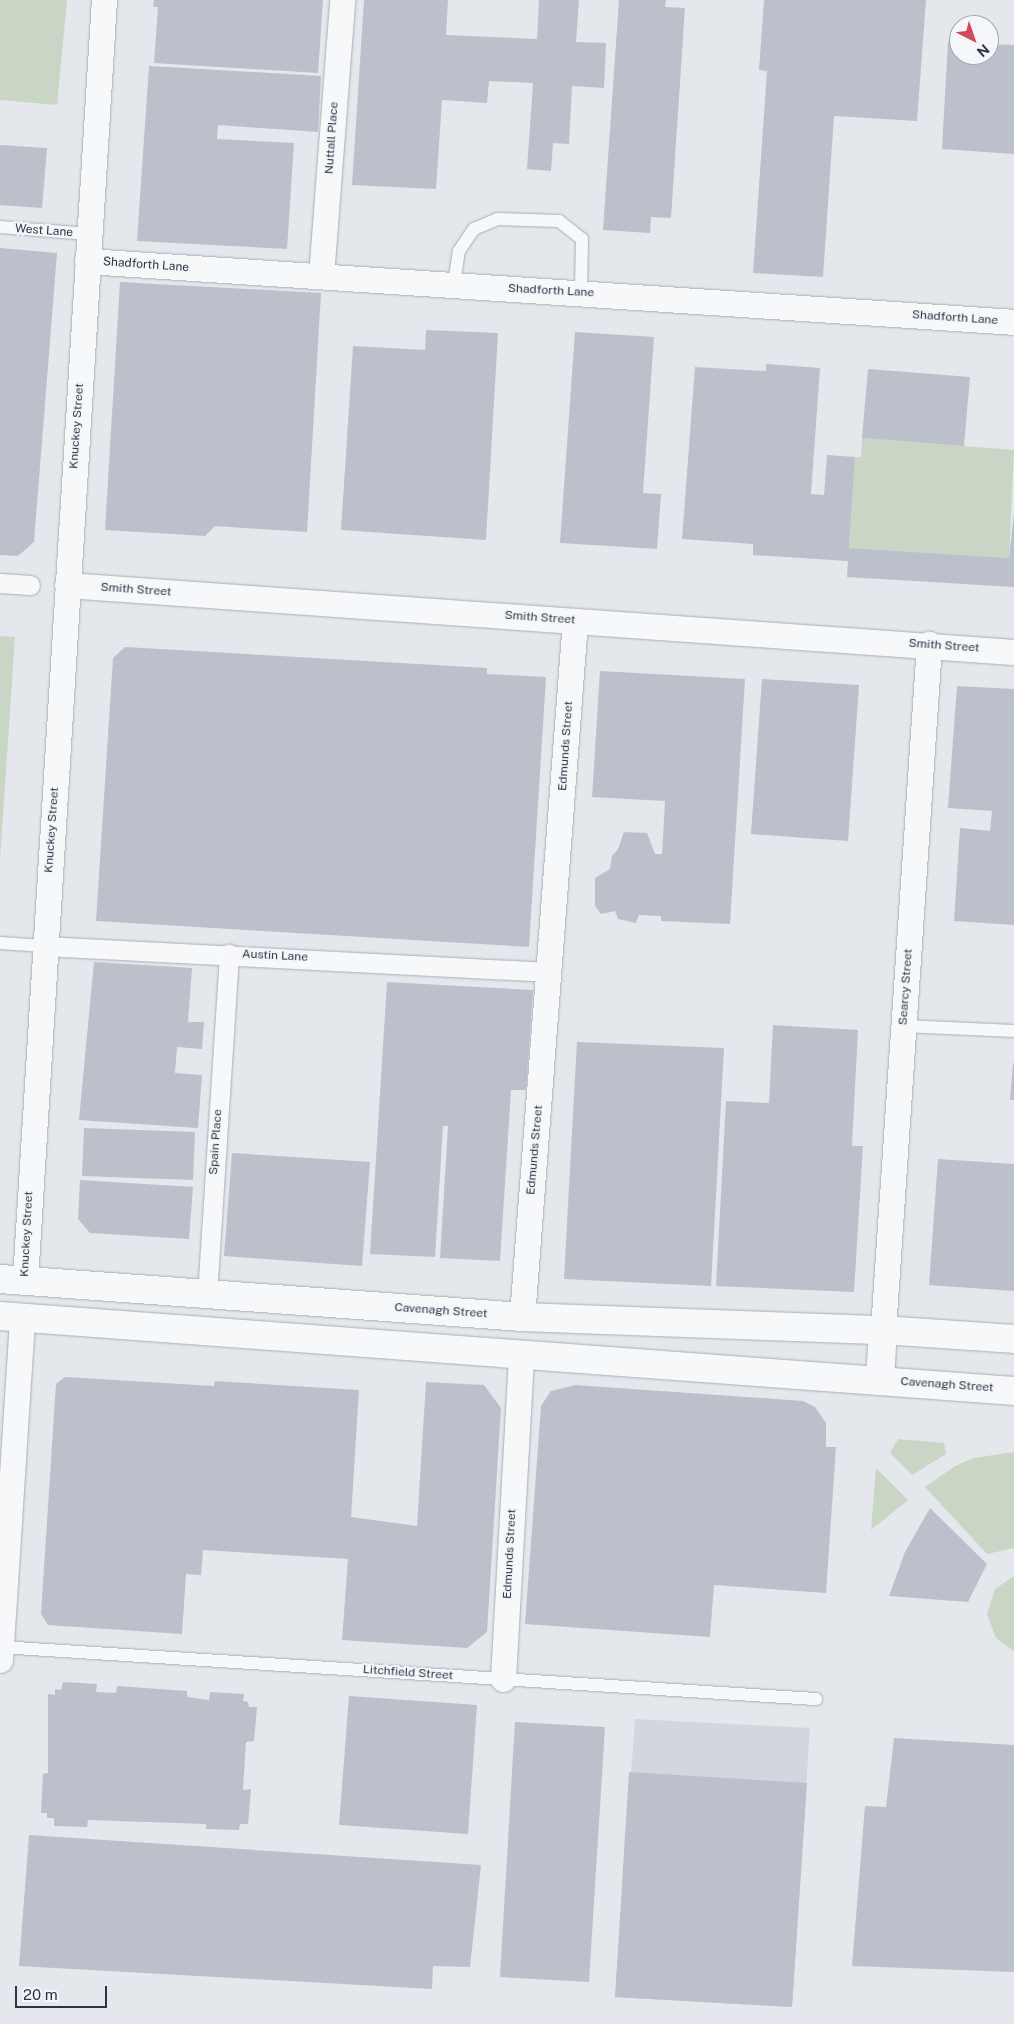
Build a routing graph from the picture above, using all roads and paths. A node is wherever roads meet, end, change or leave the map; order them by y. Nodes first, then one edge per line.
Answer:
1 (104, 0) edge
2 (342, 0) edge
3 (0, 228) edge
4 (89, 234) junction
5 (87, 261) junction
6 (321, 276) junction
7 (454, 285) junction
8 (581, 293) junction
9 (1014, 322) edge
10 (0, 583) edge
11 (30, 585) dead end
12 (66, 585) junction
13 (574, 621) junction
14 (928, 644) junction
15 (1014, 652) edge
16 (0, 943) edge
17 (44, 946) junction
18 (228, 954) junction
19 (550, 972) junction
20 (903, 1026) junction
21 (1014, 1031) edge
22 (12, 1280) edge
23 (207, 1295) junction
24 (11, 1316) edge
25 (522, 1317) junction
26 (204, 1330) junction
27 (883, 1330) junction
28 (1014, 1339) edge
29 (521, 1354) junction
30 (880, 1380) junction
31 (1014, 1391) edge
32 (0, 1651) edge
33 (503, 1679) junction
34 (816, 1699) dead end

1 - 4 street, Knuckey Street
2 - 6 street, Nuttall Place
3 - 4 lane, West Lane
4 - 5 street, Knuckey Street
5 - 6 street, Shadforth Lane
5 - 12 street, Knuckey Street
6 - 7 street, Shadforth Lane
7 - 8 street, Shadforth Lane
7 - 8 lane
8 - 9 street, Shadforth Lane
10 - 11 street
12 - 13 street, Smith Street
12 - 17 street, Knuckey Street
13 - 14 street, Smith Street
13 - 19 street, Edmunds Street
14 - 15 street, Smith Street
14 - 20 street, Searcy Street
16 - 17 lane, Austin Lane
17 - 18 street, Austin Lane
17 - 22 street, Knuckey Street
18 - 19 street, Austin Lane
18 - 23 street, Spain Place
19 - 25 street, Edmunds Street
20 - 21 lane
20 - 27 street, Searcy Street
22 - 23 street, Cavenagh Street
22 - 24 street, Knuckey Street
23 - 25 street, Cavenagh Street
23 - 26 street, Spain Place
24 - 26 street, Cavenagh Street
24 - 32 street, Knuckey Street
25 - 27 street, Cavenagh Street
25 - 29 street, Edmunds Street
26 - 29 street, Cavenagh Street
27 - 28 street, Cavenagh Street
27 - 30 street
29 - 30 street, Cavenagh Street
29 - 33 street, Edmunds Street
30 - 31 street, Cavenagh Street
32 - 33 lane, Litchfield Street
33 - 34 lane, Litchfield Street

